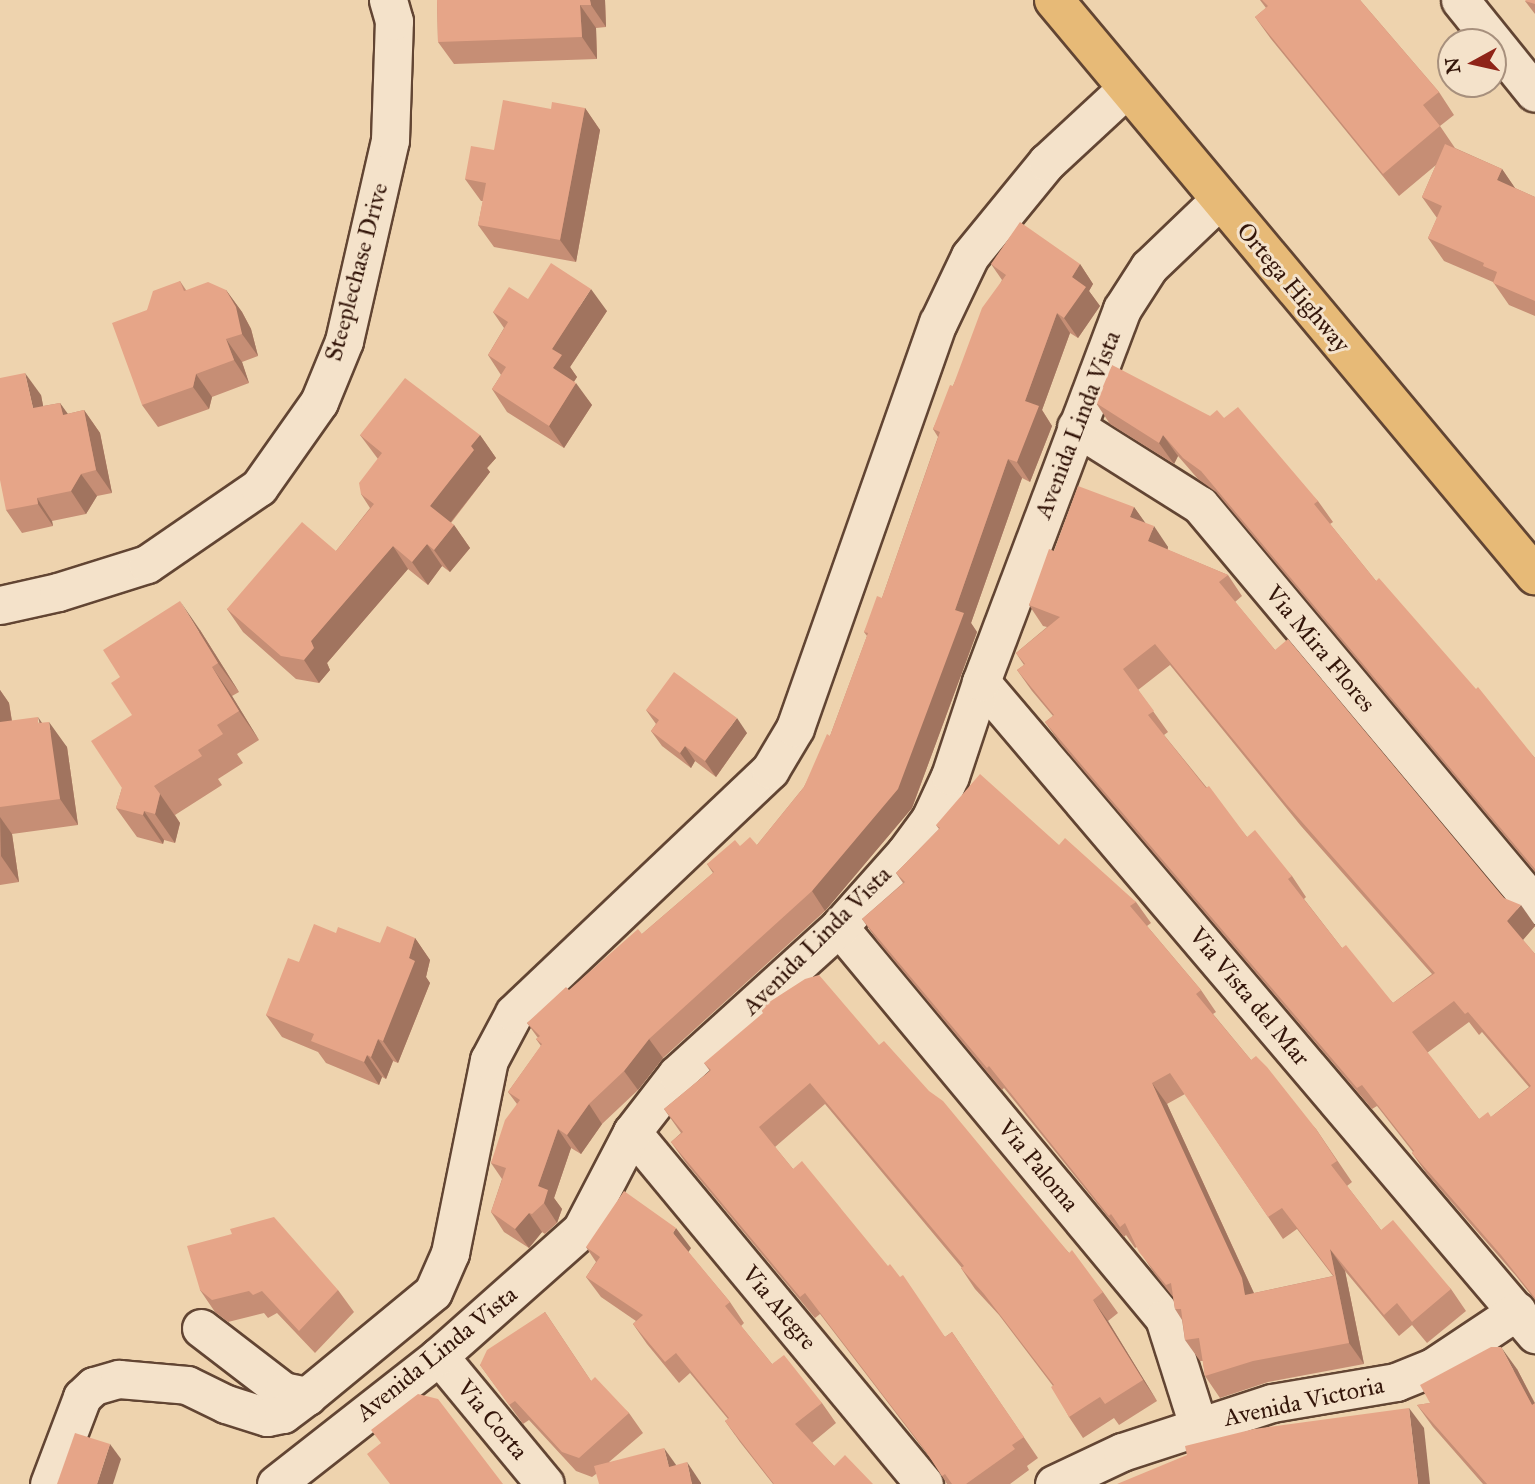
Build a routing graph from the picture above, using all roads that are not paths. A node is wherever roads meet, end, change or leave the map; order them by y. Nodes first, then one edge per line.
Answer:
1 (388, 0) edge
2 (1054, 0) edge
3 (1461, 0) edge
4 (1127, 88) junction
5 (1535, 93) edge
6 (1219, 201) junction
7 (1076, 427) junction
8 (1535, 575) edge
9 (0, 605) edge
10 (981, 682) junction
11 (1535, 905) edge
12 (839, 927) junction
13 (632, 1132) junction
14 (1526, 1322) edge
15 (201, 1328) dead end
16 (439, 1356) junction
17 (307, 1395) junction
18 (1198, 1425) junction
19 (49, 1484) edge
20 (276, 1484) edge
21 (545, 1484) edge
22 (924, 1484) edge
23 (1054, 1484) edge

1 - 9 street, Steeplechase Drive
2 - 4 main road, Ortega Highway
3 - 5 street
4 - 6 main road, Ortega Highway
4 - 17 street
6 - 7 street, Avenida Linda Vista
6 - 8 main road, Ortega Highway
7 - 10 street, Avenida Linda Vista
7 - 11 street, Via Mira Flores
10 - 12 street, Avenida Linda Vista
10 - 14 street, Via Vista del Mar
12 - 13 street, Avenida Linda Vista
12 - 18 street, Via Paloma
13 - 16 street, Avenida Linda Vista
13 - 22 street, Via Alegre
14 - 18 street, Avenida Victoria
15 - 17 street
16 - 20 street, Avenida Linda Vista
16 - 21 street, Via Corta
17 - 19 street
18 - 23 street, Avenida Victoria

